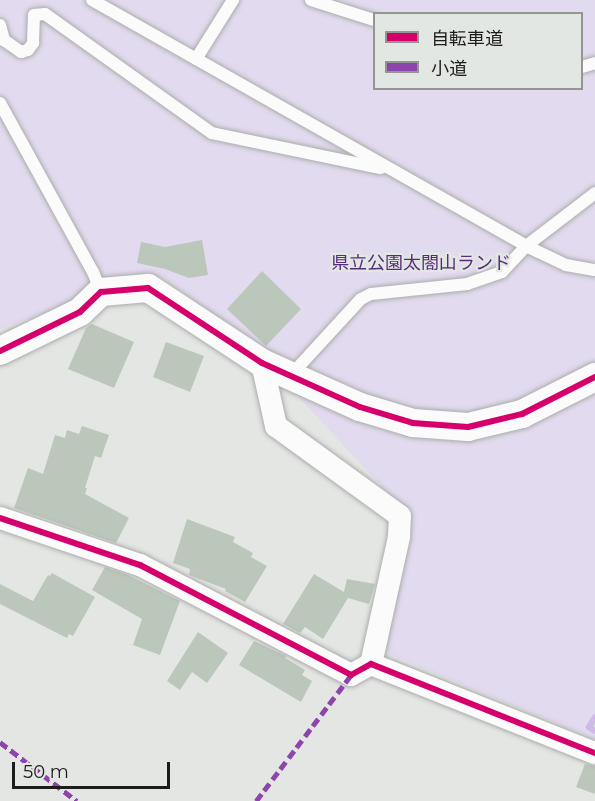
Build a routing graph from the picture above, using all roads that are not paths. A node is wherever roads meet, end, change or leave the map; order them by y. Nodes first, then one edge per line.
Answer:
1 (92, 0) edge
2 (233, 0) edge
3 (311, 0) edge
4 (340, 0) edge
5 (324, 4) junction
6 (373, 19) edge
7 (0, 26) edge
8 (196, 59) junction
9 (0, 103) edge
10 (393, 170) junction
11 (595, 193) edge
12 (526, 246) junction
13 (595, 270) edge
14 (101, 292) junction
15 (0, 351) edge
16 (262, 363) junction
17 (291, 375) junction
18 (595, 377) edge
19 (0, 518) edge
20 (371, 664) junction
21 (595, 753) edge

1 - 8 lane
2 - 8 lane
3 - 5 lane
4 - 5 lane
5 - 6 lane
7 - 10 lane
8 - 10 lane
9 - 14 lane
10 - 12 lane
11 - 12 lane
12 - 13 lane
12 - 17 lane
14 - 15 street
14 - 16 street
16 - 17 street
16 - 20 street
17 - 18 street
19 - 20 street
20 - 21 street

